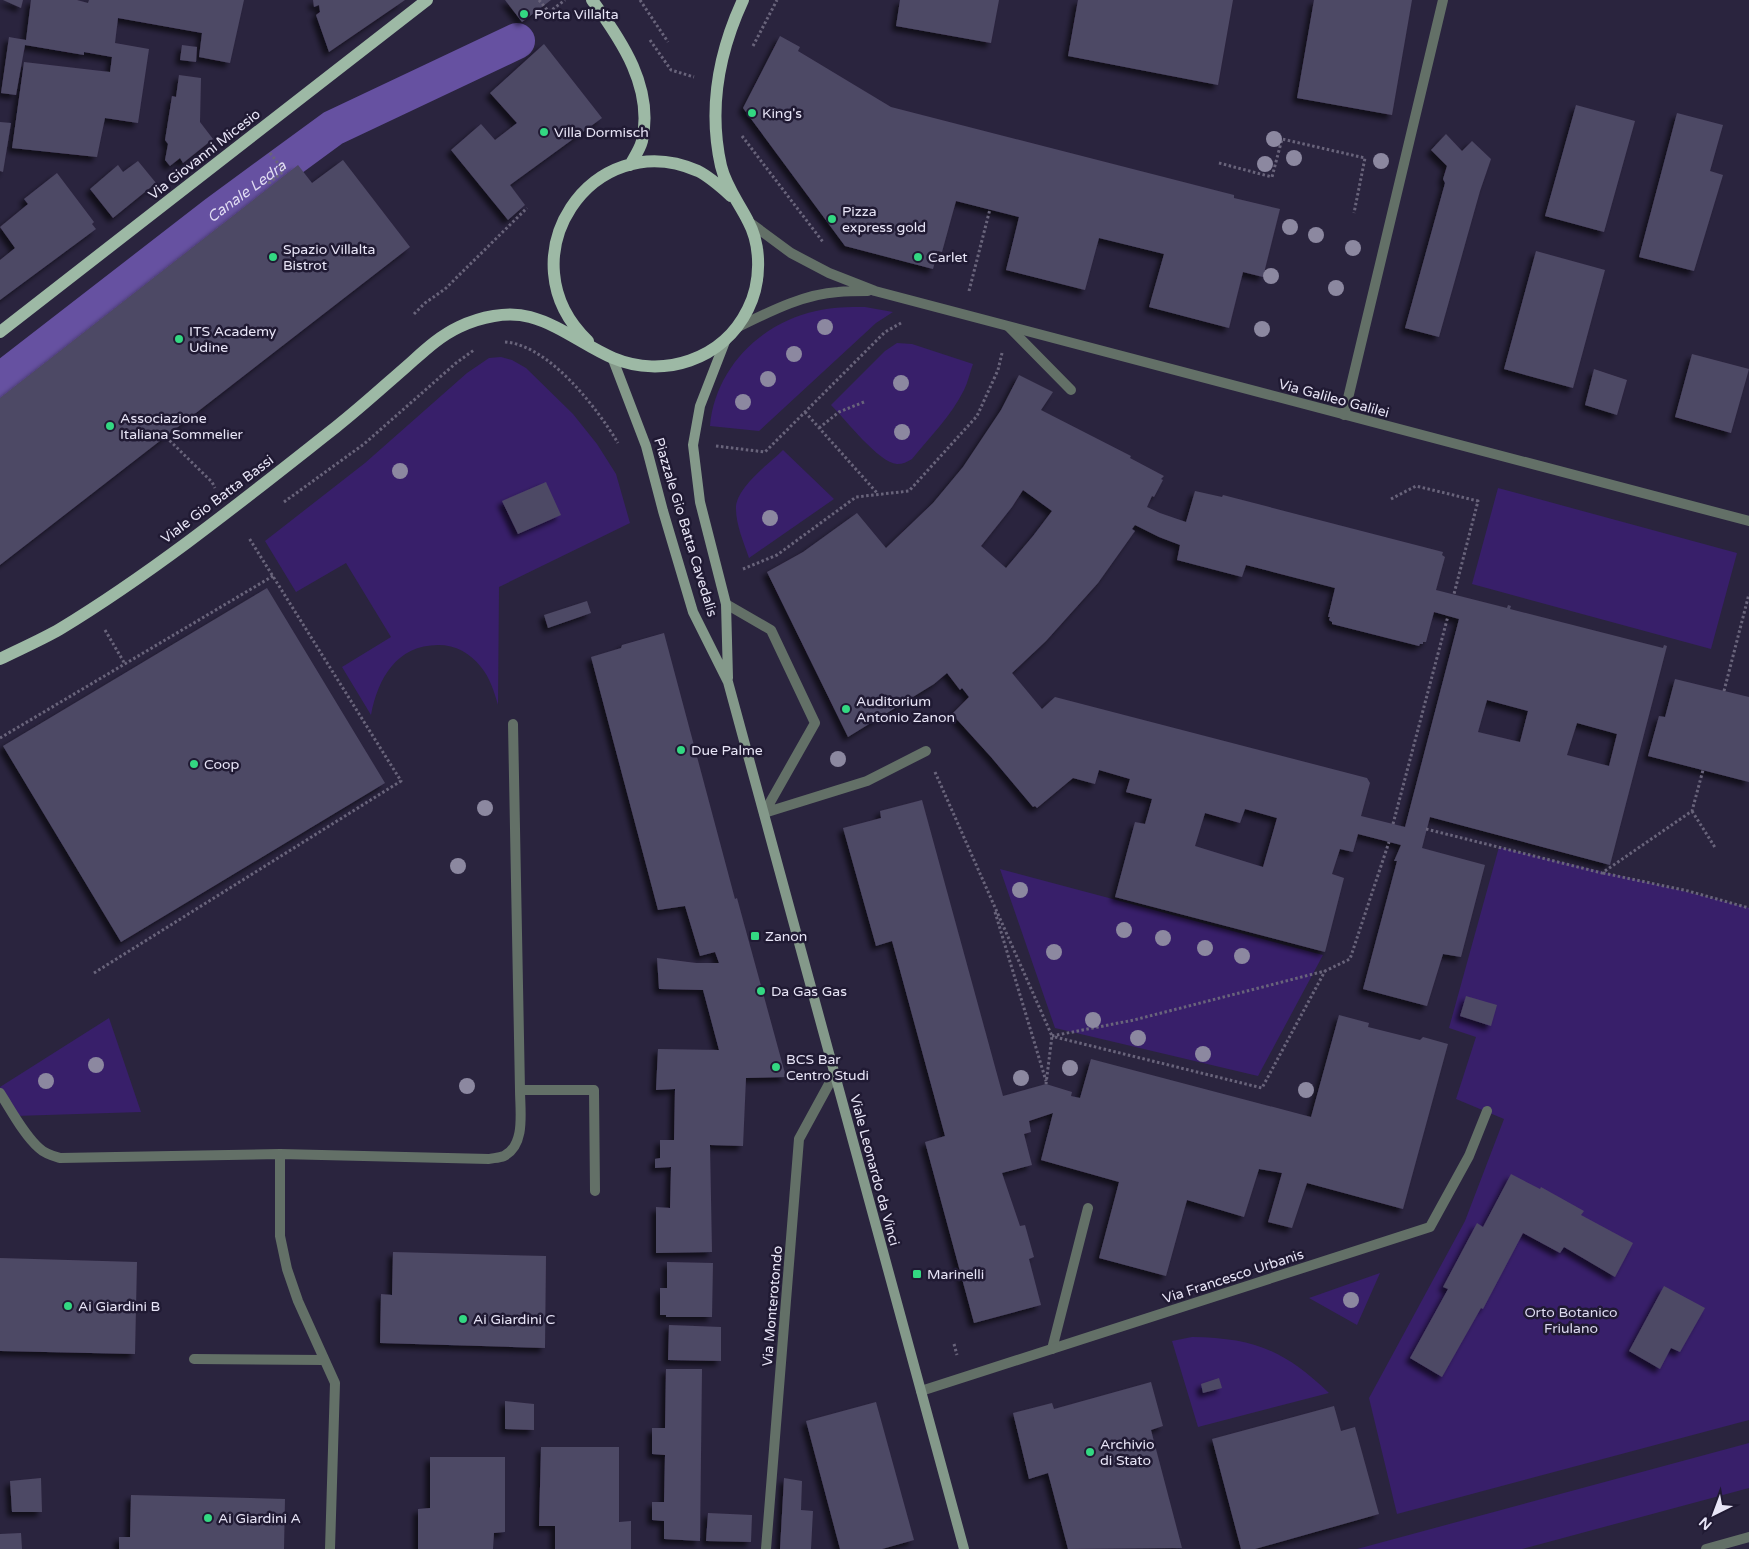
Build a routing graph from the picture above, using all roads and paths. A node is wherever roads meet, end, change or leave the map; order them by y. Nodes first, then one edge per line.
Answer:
1 (427, 0) edge
2 (539, 0) edge
3 (565, 0) edge
4 (592, 0) edge
5 (640, 0) edge
6 (743, 0) edge
7 (777, 0) edge
8 (1443, 0) edge
9 (668, 42) dead end
10 (750, 52) dead end
11 (748, 143) dead end
12 (266, 148) dead end
13 (1219, 163) dead end
14 (630, 165) junction
15 (776, 182) junction
16 (271, 185) dead end
17 (772, 186) dead end
18 (735, 200) junction
19 (527, 208) dead end
20 (990, 209) dead end
21 (1354, 213) dead end
22 (804, 219) dead end
23 (749, 222) junction
24 (875, 291) junction
25 (967, 298) dead end
26 (912, 301) joint
27 (414, 314) dead end
28 (907, 321) dead end
29 (1009, 327) junction
30 (736, 328) junction
31 (0, 332) edge
32 (726, 339) junction
33 (436, 340) joint
34 (496, 341) dead end
35 (1004, 345) dead end
36 (479, 346) dead end
37 (612, 358) junction
38 (1071, 390) dead end
39 (864, 402) dead end
40 (804, 412) junction
41 (1344, 415) junction
42 (819, 428) junction
43 (166, 437) dead end
44 (714, 446) dead end
45 (621, 448) dead end
46 (216, 488) dead end
47 (878, 494) junction
48 (1392, 499) dead end
49 (276, 508) dead end
50 (1749, 521) edge
51 (249, 538) dead end
52 (743, 569) dead end
53 (273, 576) junction
54 (1454, 594) dead end
55 (1749, 594) edge
56 (726, 604) junction
57 (1448, 616) dead end
58 (112, 627) dead end
59 (0, 659) edge
60 (125, 664) junction
61 (728, 682) junction
62 (1724, 691) dead end
63 (513, 724) dead end
64 (0, 738) edge
65 (926, 751) joint
66 (1703, 770) dead end
67 (1692, 811) junction
68 (764, 813) junction
69 (1393, 824) dead end
70 (1426, 829) dead end
71 (1389, 842) dead end
72 (1716, 849) dead end
73 (1602, 873) junction
74 (991, 898) junction
75 (1749, 908) edge
76 (1325, 971) junction
77 (94, 972) dead end
78 (1052, 1036) junction
79 (835, 1073) junction
80 (520, 1090) junction
81 (0, 1093) edge
82 (1487, 1111) dead end
83 (280, 1154) junction
84 (595, 1191) dead end
85 (1088, 1208) dead end
86 (1052, 1349) junction
87 (194, 1359) dead end
88 (324, 1360) junction
89 (921, 1391) junction
90 (1749, 1537) edge
91 (330, 1549) edge
92 (766, 1549) edge
93 (964, 1549) edge
94 (1706, 1549) edge

1 - 31 main road, Via Giovanni Micesio
2 - 3 path
4 - 14 main road
5 - 9 path
6 - 18 main road, Piazzale Gio Batta Cavedalis
7 - 10 path
8 - 41 street
11 - 15 path
12 - 16 path
13 - 21 path
14 - 18 main road, Piazzale Gio Batta Cavedalis
14 - 37 main road, Piazzale Gio Batta Cavedalis
15 - 17 path
15 - 22 path
18 - 23 main road, Piazzale Gio Batta Cavedalis
19 - 27 path
20 - 25 path
23 - 24 street, Piazzale Gio Batta Cavedalis
23 - 30 main road, Piazzale Gio Batta Cavedalis
24 - 26 street, Piazzale Gio Batta Cavedalis
24 - 30 street, Piazzale Gio Batta Cavedalis
26 - 29 street, Via Galileo Galilei
28 - 40 path
29 - 38 street
29 - 41 street, Via Galileo Galilei
30 - 32 main road, Piazzale Gio Batta Cavedalis
32 - 37 main road, Piazzale Gio Batta Cavedalis
32 - 56 main road, Piazzale Gio Batta Cavedalis
33 - 37 main road, Piazzale Gio Batta Cavedalis
33 - 59 main road, Viale Gio Batta Bassi
34 - 45 path
35 - 47 path
36 - 49 path
37 - 61 main road, Piazzale Gio Batta Cavedalis
39 - 42 path
40 - 42 path
40 - 44 path
41 - 50 street, Via Galileo Galilei
42 - 47 path
43 - 46 path
47 - 52 path
48 - 54 path
51 - 53 path
53 - 60 path
53 - 77 path
55 - 62 path
56 - 61 main road, Piazzale Gio Batta Cavedalis
56 - 68 street
57 - 69 path
58 - 60 path
60 - 64 path
61 - 68 main road, Viale Leonardo da Vinci
63 - 80 street
65 - 68 street
65 - 74 path
66 - 67 path
67 - 72 path
67 - 73 path
68 - 79 main road, Viale Leonardo da Vinci
70 - 73 path
71 - 76 path
73 - 75 path
74 - 78 path
74 - 78 path
76 - 78 path
76 - 78 path
79 - 89 main road, Viale Leonardo da Vinci
79 - 92 street, Via Monterotondo
80 - 83 street
80 - 84 street
81 - 83 street
82 - 86 street, Via Francesco Urbanis
83 - 88 street
85 - 86 street
86 - 89 street, Via Francesco Urbanis
87 - 88 street
88 - 91 street
89 - 93 main road, Viale Leonardo da Vinci
90 - 94 street

